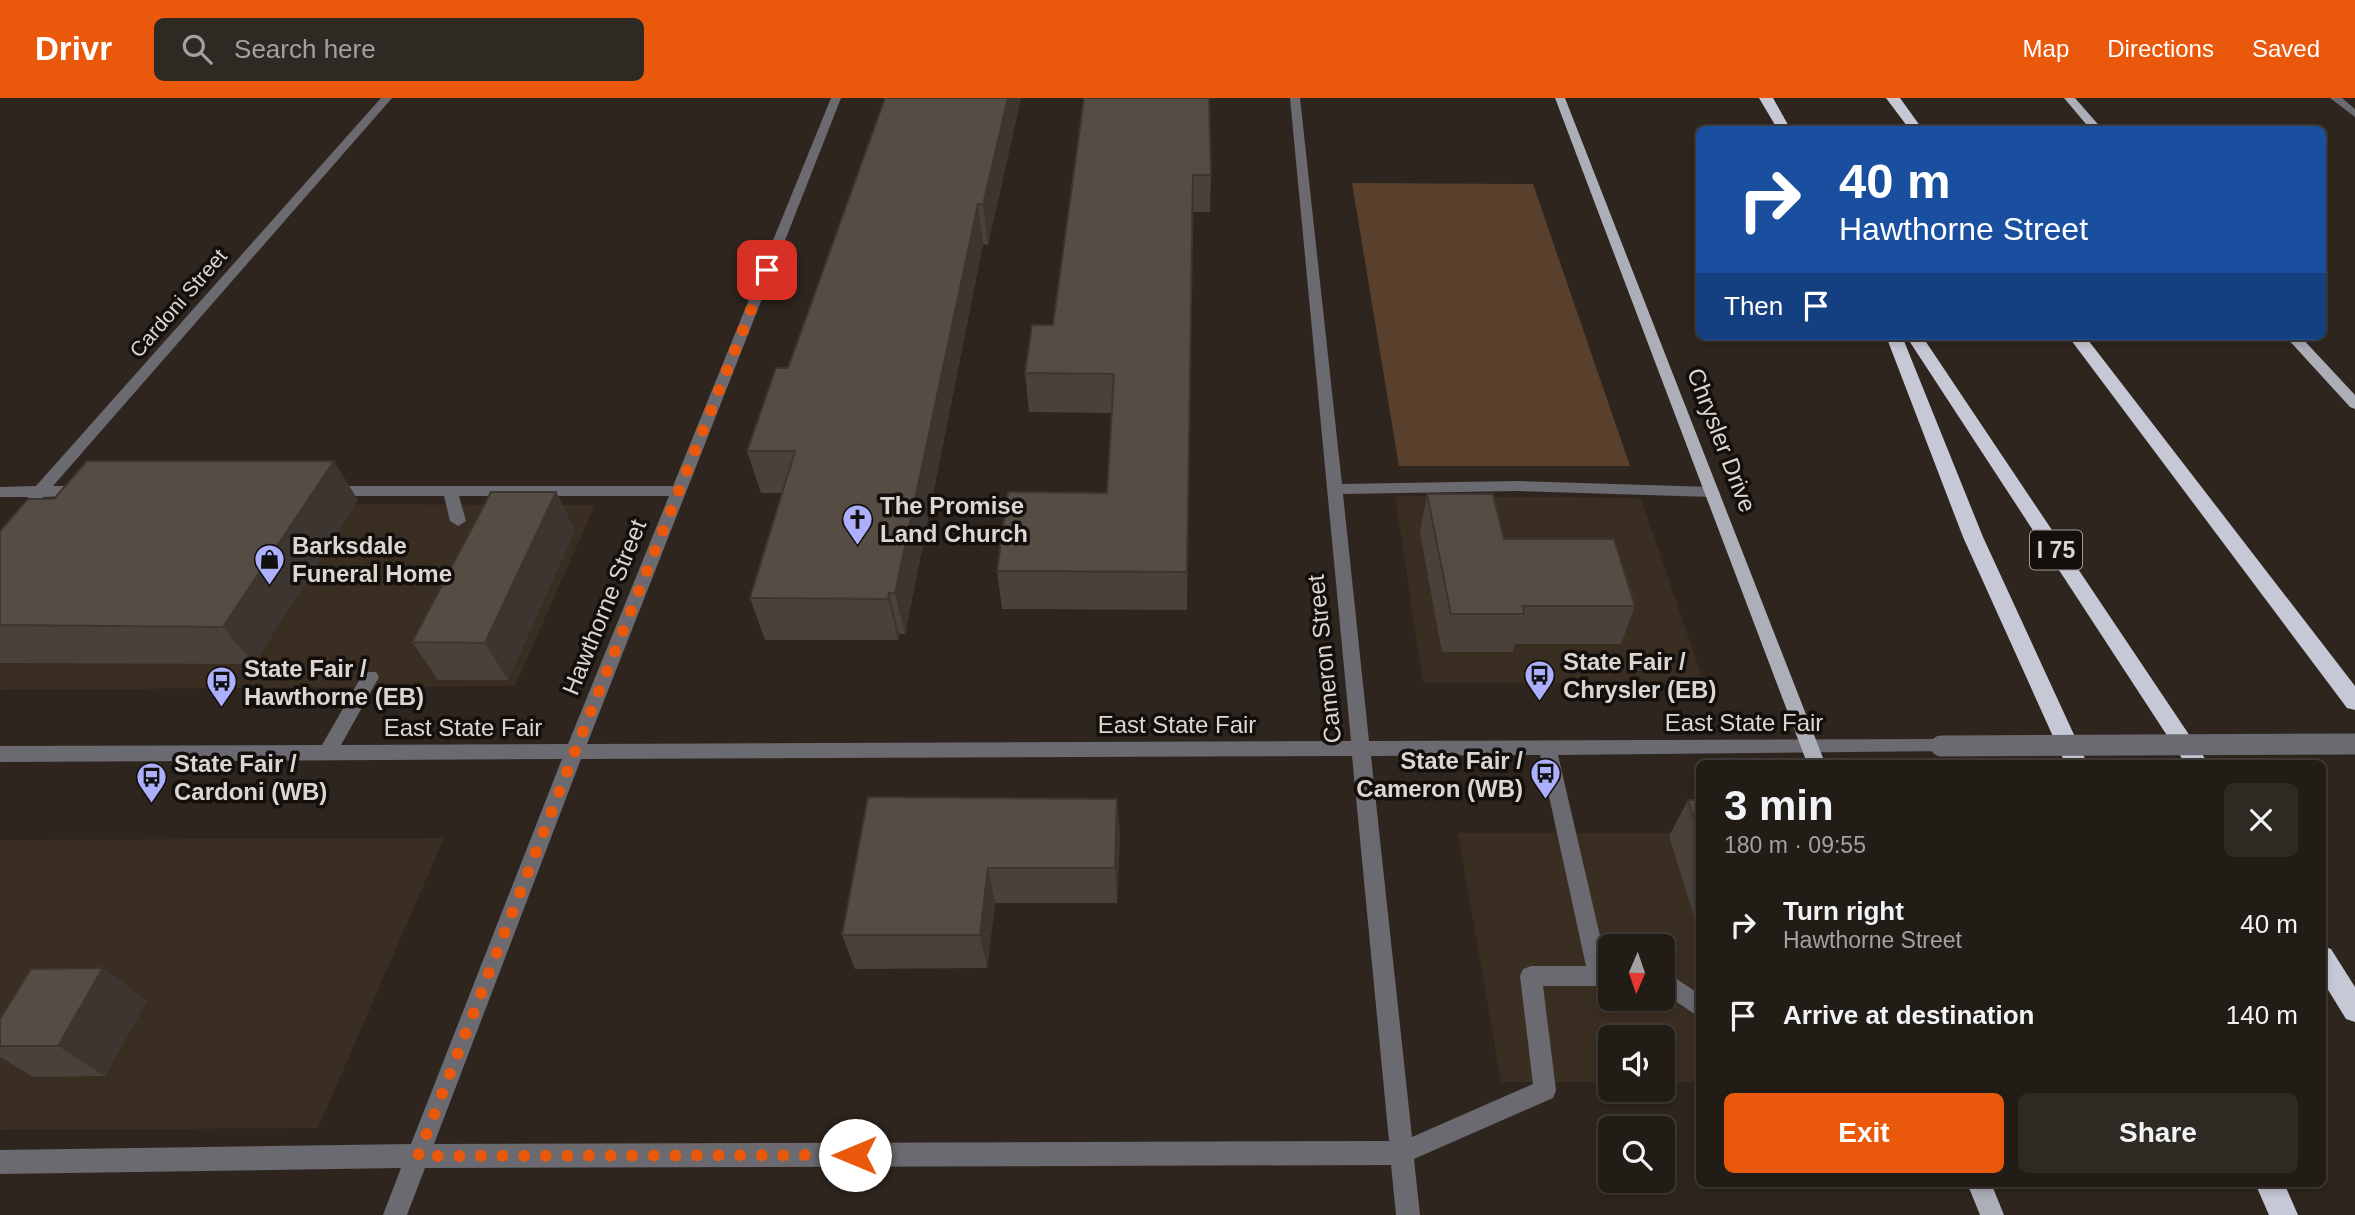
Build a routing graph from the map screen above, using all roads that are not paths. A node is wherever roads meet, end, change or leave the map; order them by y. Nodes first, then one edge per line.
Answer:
1 (387, 98) edge
2 (836, 98) edge
3 (1295, 98) edge
4 (1560, 98) edge
5 (1766, 98) edge
6 (1893, 98) edge
7 (2069, 98) edge
8 (2335, 98) edge
9 (2355, 114) edge
10 (1783, 126) edge
11 (1914, 126) edge
12 (2094, 126) edge
13 (1896, 340) edge
14 (1917, 340) edge
15 (2079, 340) edge
16 (2295, 340) edge
17 (2355, 404) edge
18 (1333, 489) junction
19 (39, 491) junction
20 (94, 491) edge
21 (313, 491) edge
22 (450, 491) junction
23 (679, 491) junction
24 (0, 492) edge
25 (1712, 492) junction
26 (24, 509) edge
27 (458, 521) dead end
28 (2321, 654) junction
29 (370, 677) dead end
30 (2355, 684) edge
31 (2355, 702) edge
32 (2355, 744) edge
33 (1547, 747) junction
34 (1359, 748) junction
35 (575, 751) junction
36 (327, 753) junction
37 (0, 754) edge
38 (1813, 755) edge
39 (2075, 760) edge
40 (2195, 760) edge
41 (1598, 948) edge
42 (2326, 963) edge
43 (1598, 976) edge
44 (1675, 989) edge
45 (1696, 1005) edge
46 (2355, 1010) edge
47 (1401, 1153) junction
48 (418, 1156) junction
49 (0, 1162) edge
50 (1981, 1187) edge
51 (2271, 1187) edge
52 (396, 1215) edge
53 (1408, 1215) edge
54 (1992, 1215) edge
55 (2284, 1215) edge

1 - 19 street, Cardoni Street
2 - 23 street, Hawthorne Street
3 - 18 street, Cameron Street
4 - 25 main road, Chrysler Drive
5 - 10 highway
6 - 11 highway
7 - 12 main road
8 - 9 street
13 - 39 highway
14 - 40 highway, I 75
15 - 28 highway
16 - 17 main road
18 - 25 street
18 - 34 street, Cameron Street
19 - 20 street
19 - 24 street
19 - 26 street, Cardoni Street
21 - 22 street
22 - 23 street
22 - 27 street
23 - 35 street, Hawthorne Street
25 - 38 main road, Chrysler Drive
28 - 30 highway
28 - 31 highway
29 - 36 street
32 - 38 street, East State Fair, bridge
33 - 34 street, East State Fair
33 - 38 street, East State Fair
33 - 41 street
34 - 35 street, East State Fair
34 - 47 street, Cameron Street
35 - 36 street, East State Fair
35 - 48 street, Hawthorne Street
36 - 37 street, East State Fair
42 - 46 highway
43 - 47 street
44 - 45 street
47 - 48 street
47 - 53 street, Cameron Street
48 - 49 street
48 - 52 street, Hawthorne Street
50 - 54 main road
51 - 55 highway

